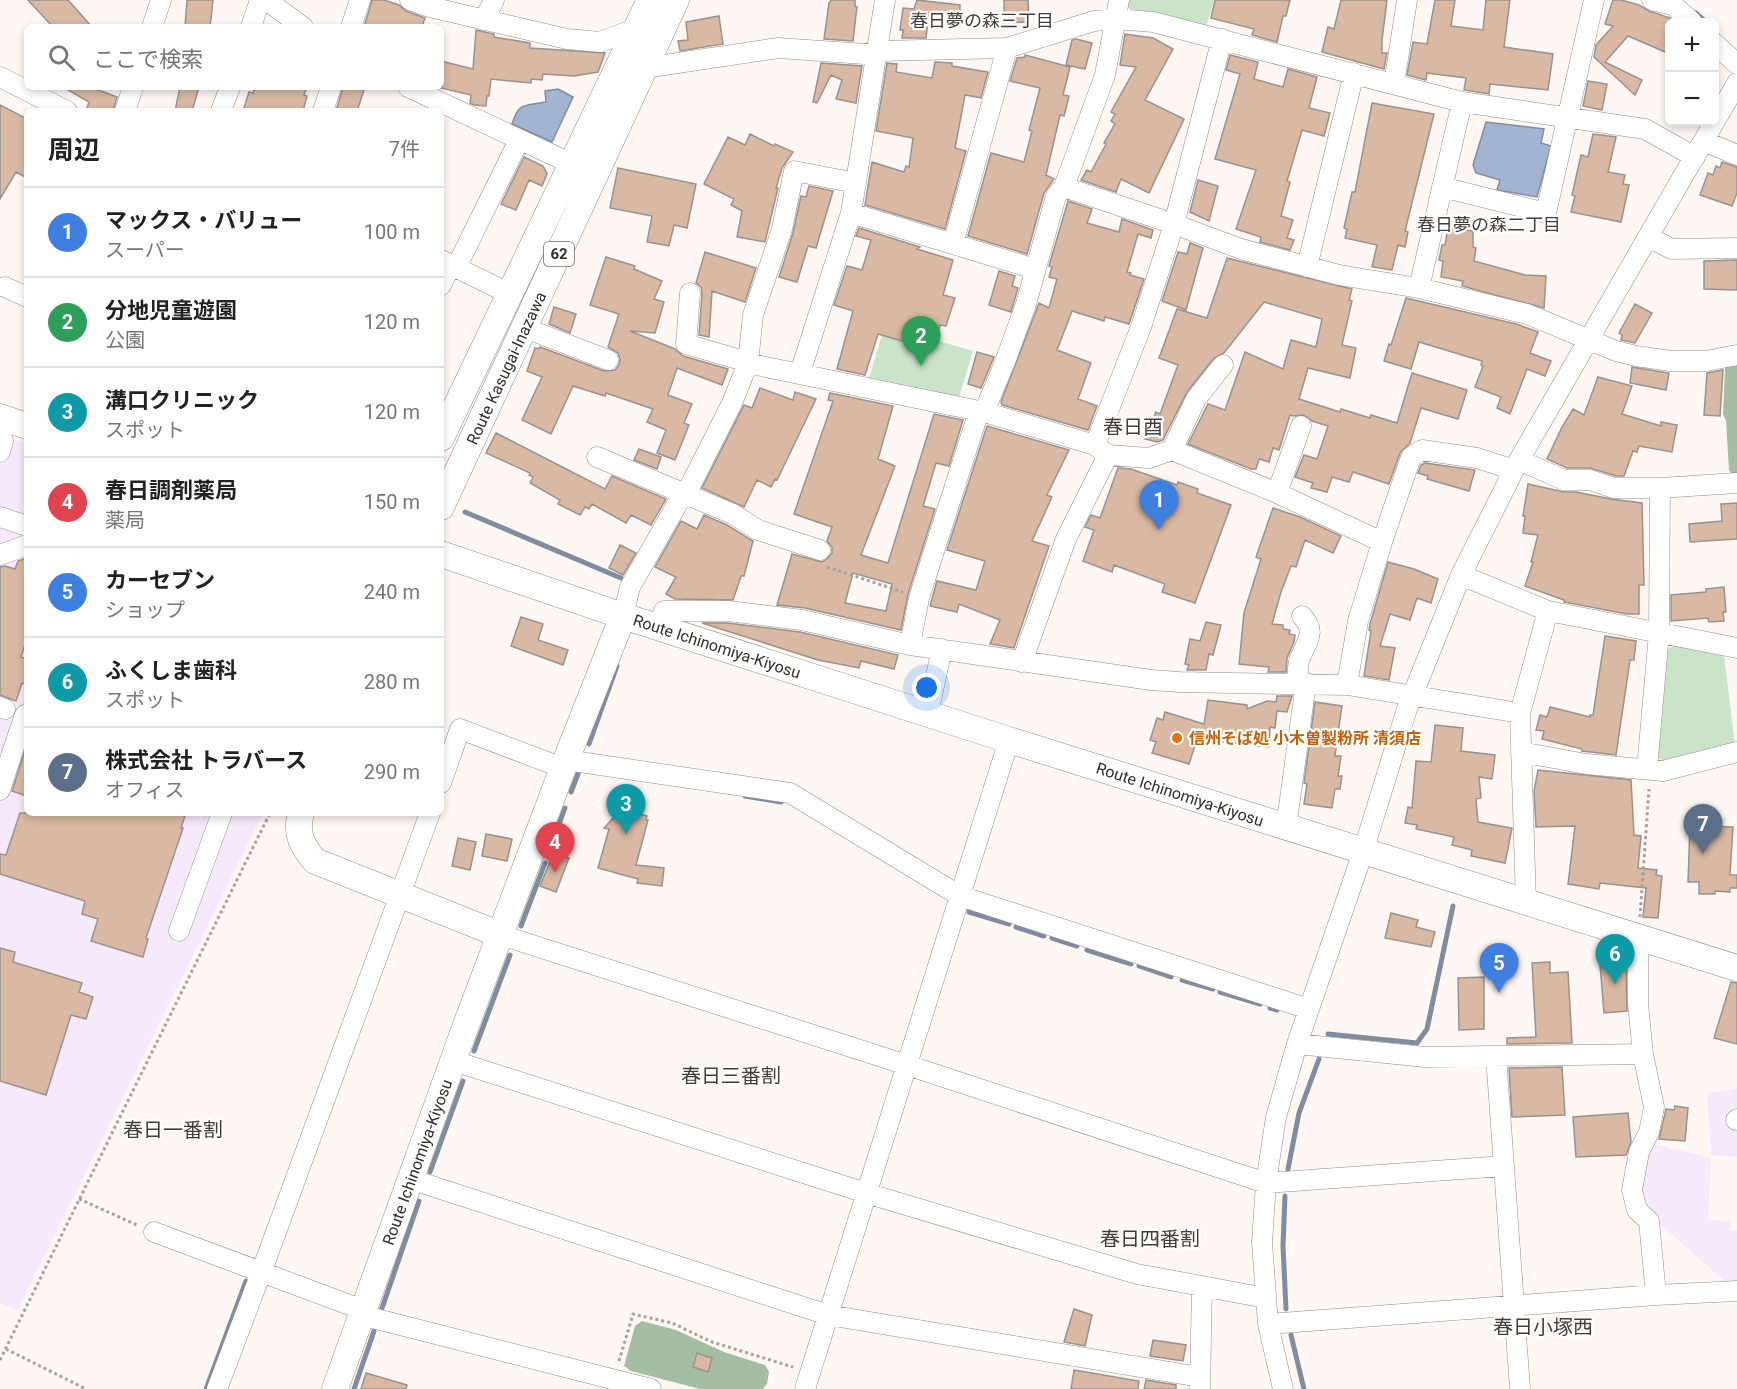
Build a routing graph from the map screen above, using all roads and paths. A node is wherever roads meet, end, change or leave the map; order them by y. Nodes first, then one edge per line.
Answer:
1 (160, 0) edge
2 (260, 0) edge
3 (266, 0) edge
4 (360, 0) edge
5 (410, 0) edge
6 (494, 0) edge
7 (650, 0) edge
8 (676, 0) edge
9 (885, 0) edge
10 (1407, 0) edge
11 (1594, 0) edge
12 (1652, 0) edge
13 (1118, 9) edge
14 (1688, 18) edge
15 (484, 20) junction
16 (153, 24) edge
17 (252, 24) edge
18 (299, 24) edge
19 (352, 24) edge
20 (633, 34) junction
21 (1222, 39) junction
22 (1007, 48) junction
23 (1719, 48) edge
24 (878, 51) junction
25 (1737, 64) edge
26 (644, 68) junction
27 (1354, 73) junction
28 (2, 83) edge
29 (1737, 83) edge
30 (1394, 84) junction
31 (132, 90) edge
32 (229, 90) edge
33 (330, 90) edge
34 (414, 90) edge
35 (1462, 102) junction
36 (60, 108) edge
37 (126, 108) edge
38 (222, 108) edge
39 (323, 108) edge
40 (1568, 117) junction
41 (519, 140) junction
42 (1700, 149) junction
43 (1737, 155) edge
44 (572, 164) junction
45 (856, 183) junction
46 (1064, 187) junction
47 (1442, 187) junction
48 (851, 213) junction
49 (1174, 224) junction
50 (1648, 237) junction
51 (953, 244) junction
52 (1737, 248) edge
53 (449, 264) edge
54 (1307, 267) junction
55 (1035, 269) junction
56 (5, 287) dead end
57 (1419, 288) junction
58 (690, 293) dead end
59 (510, 294) junction
60 (24, 296) edge
61 (525, 328) junction
62 (1588, 339) junction
63 (1737, 355) edge
64 (608, 360) dead end
65 (748, 363) junction
66 (1223, 365) dead end
67 (800, 373) junction
68 (981, 411) junction
69 (0, 417) edge
70 (24, 425) edge
71 (1301, 426) dead end
72 (0, 431) edge
73 (444, 432) edge
74 (1102, 450) junction
75 (1172, 450) junction
76 (0, 452) edge
77 (597, 457) dead end
78 (1516, 465) junction
79 (1737, 483) edge
80 (1660, 488) junction
81 (1277, 493) junction
82 (686, 494) junction
83 (444, 501) edge
84 (0, 517) edge
85 (24, 525) edge
86 (1382, 542) junction
87 (24, 546) edge
88 (820, 550) joint
89 (0, 555) edge
90 (444, 555) edge
91 (1461, 575) junction
92 (919, 597) junction
93 (1548, 611) junction
94 (623, 616) junction
95 (1302, 616) dead end
96 (658, 627) junction
97 (1659, 633) junction
98 (910, 645) junction
99 (1737, 648) edge
100 (942, 650) junction
101 (1022, 662) junction
102 (1302, 683) junction
103 (1347, 685) junction
104 (1413, 696) junction
105 (14, 711) edge
106 (928, 713) junction
107 (1520, 713) junction
108 (1009, 740) junction
109 (1521, 752) junction
110 (1737, 752) edge
111 (565, 764) junction
112 (1647, 770) junction
113 (444, 774) edge
114 (0, 790) edge
115 (221, 816) edge
116 (269, 816) edge
117 (300, 816) edge
118 (429, 816) edge
119 (1286, 828) junction
120 (1363, 852) junction
121 (401, 895) junction
122 (960, 896) junction
123 (1526, 902) junction
124 (179, 931) dead end
125 (501, 935) junction
126 (1638, 938) junction
127 (1737, 968) edge
128 (1309, 1009) junction
129 (1297, 1044) junction
130 (1643, 1054) junction
131 (1496, 1056) junction
132 (454, 1061) junction
133 (907, 1065) junction
134 (1504, 1166) junction
135 (410, 1179) junction
136 (1266, 1183) junction
137 (866, 1193) junction
138 (79, 1199) junction
139 (154, 1232) joint
140 (261, 1273) junction
141 (1203, 1286) junction
142 (1737, 1291) edge
143 (1656, 1295) junction
144 (1266, 1298) junction
145 (1514, 1306) junction
146 (362, 1313) junction
147 (828, 1315) junction
148 (1268, 1324) junction
149 (6, 1349) junction
150 (0, 1360) edge
151 (807, 1381) edge
152 (607, 1382) edge
153 (1200, 1383) edge
154 (86, 1389) edge
155 (217, 1389) edge
156 (335, 1389) edge
157 (651, 1389) edge
158 (1283, 1389) edge
159 (1520, 1389) edge

1 - 16 street
2 - 17 street
3 - 18 street
4 - 19 street
5 - 15 street
6 - 15 street
7 - 20 main road, Route Kasugai-Inazawa / 62
8 - 26 main road, Route Kasugai-Inazawa / 62
9 - 24 street
10 - 30 street
11 - 40 street
12 - 14 street
13 - 21 street
13 - 22 street
13 - 46 street
15 - 20 street
20 - 44 main road, Route Kasugai-Inazawa / 62
21 - 27 street
21 - 49 street
22 - 24 street
22 - 51 street
23 - 25 street
24 - 26 street
24 - 45 street
26 - 61 main road, Route Kasugai-Inazawa / 62
27 - 30 street
27 - 54 street
28 - 36 street
29 - 42 street
30 - 35 street
31 - 37 street
32 - 38 street
33 - 39 street
34 - 41 street
35 - 40 street
35 - 47 street
40 - 42 street
40 - 47 street
41 - 44 street
41 - 53 street
42 - 43 street
42 - 50 street
44 - 59 main road, Route Kasugai-Inazawa / 62
45 - 48 street
45 - 65 street
46 - 49 street
46 - 55 street
47 - 57 street
48 - 51 street
48 - 67 street
49 - 54 street
49 - 74 street
50 - 52 street
50 - 62 street
51 - 55 street
53 - 59 street
54 - 57 street
55 - 68 street
56 - 60 street
57 - 62 street
58 - 65 street
59 - 73 main road, Route Kasugai-Inazawa / 62
61 - 64 street
61 - 83 main road, Route Kasugai-Inazawa / 62
62 - 63 street
62 - 78 street
65 - 67 street
65 - 82 street
66 - 75 street
67 - 68 street
68 - 74 street
68 - 92 street
69 - 70 main road
71 - 81 street
72 - 76 street
74 - 75 street
74 - 101 street
75 - 81 street
77 - 82 street
78 - 80 street
78 - 86 street
78 - 91 street
79 - 80 street
80 - 97 street
81 - 86 street
82 - 88 street
82 - 94 street
84 - 85 street
86 - 103 street
87 - 89 street
88 - 92 path
90 - 94 main road, Route Ichinomiya-Kiyosu
91 - 93 street
91 - 104 street
92 - 98 street
93 - 97 street
93 - 107 street
94 - 96 main road, Route Ichinomiya-Kiyosu
94 - 111 main road, Route Ichinomiya-Kiyosu
95 - 102 street
96 - 98 street
96 - 106 main road, Route Ichinomiya-Kiyosu
97 - 99 street
97 - 112 street
98 - 100 street
100 - 101 street
100 - 106 street
101 - 102 street
102 - 103 street
102 - 119 street
103 - 104 street
104 - 107 street
104 - 120 street
105 - 114 street
106 - 108 main road, Route Ichinomiya-Kiyosu
107 - 109 street
108 - 119 main road, Route Ichinomiya-Kiyosu
108 - 122 street
109 - 112 street
109 - 123 street
110 - 112 street
111 - 113 street
111 - 122 street
111 - 125 main road, Route Ichinomiya-Kiyosu
112 - 126 path
115 - 124 street
116 - 138 path
117 - 121 main road
118 - 121 street
119 - 120 main road, Route Ichinomiya-Kiyosu
120 - 123 main road, Route Ichinomiya-Kiyosu
120 - 128 street
121 - 125 main road
121 - 140 street
122 - 128 street
122 - 133 street
123 - 126 main road, Route Ichinomiya-Kiyosu
125 - 132 main road, Route Ichinomiya-Kiyosu
125 - 133 street
126 - 127 main road, Route Ichinomiya-Kiyosu
126 - 130 street
128 - 129 street
129 - 131 street
129 - 136 street
130 - 131 street
130 - 143 street
131 - 134 street
132 - 135 main road, Route Ichinomiya-Kiyosu
132 - 137 street
133 - 136 street
133 - 137 street
134 - 136 street
134 - 145 street
135 - 146 main road, Route Ichinomiya-Kiyosu
135 - 147 street
136 - 144 street
137 - 141 street
137 - 147 street
138 - 139 path
138 - 149 path
139 - 140 street
140 - 146 street
140 - 155 street
141 - 144 street
141 - 153 street
142 - 143 street
143 - 145 street
144 - 148 street
145 - 148 street
145 - 159 street
146 - 152 street
146 - 156 main road, Route Ichinomiya-Kiyosu
147 - 151 street
147 - 153 street
148 - 158 street
149 - 150 path
149 - 154 path
151 - 152 path
152 - 157 street

